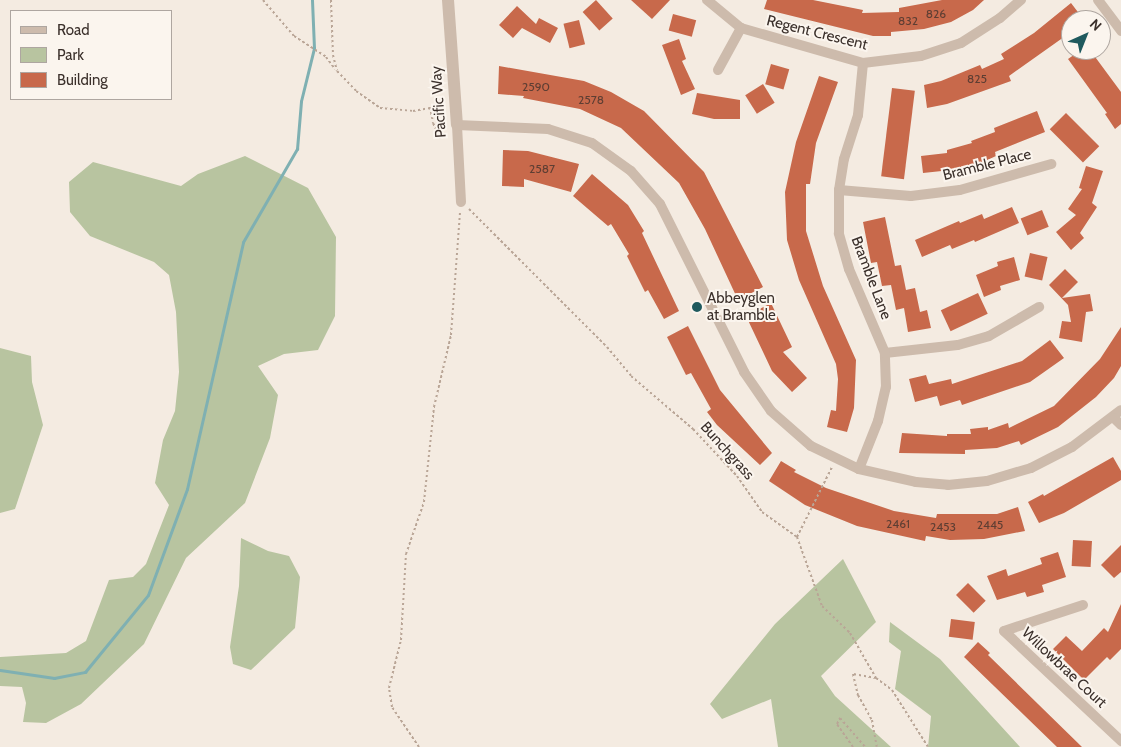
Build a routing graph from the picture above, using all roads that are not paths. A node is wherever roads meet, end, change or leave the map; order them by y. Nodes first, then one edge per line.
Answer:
1 (448, 0) edge
2 (707, 0) edge
3 (1021, 0) edge
4 (1098, 0) edge
5 (741, 28) junction
6 (1120, 29) edge
7 (864, 63) junction
8 (718, 70) dead end
9 (457, 125) junction
10 (1051, 164) dead end
11 (839, 190) junction
12 (461, 201) road end
13 (1039, 307) dead end
14 (885, 353) junction
15 (1119, 418) edge
16 (859, 469) junction
17 (1082, 605) dead end
18 (1121, 742) edge

1 - 9 street, Pacific Way
2 - 5 street, Regent Crescent
3 - 7 street, Regent Crescent
4 - 6 street
5 - 7 street, Regent Crescent
5 - 8 street
7 - 11 street, Bramble Lane
9 - 12 street, Pacific Way
9 - 16 street
10 - 11 street, Bramble Place
11 - 14 street, Bramble Lane
13 - 14 street
14 - 16 street, Bramble Lane
15 - 16 street
17 - 18 street, Willowbrae Court

